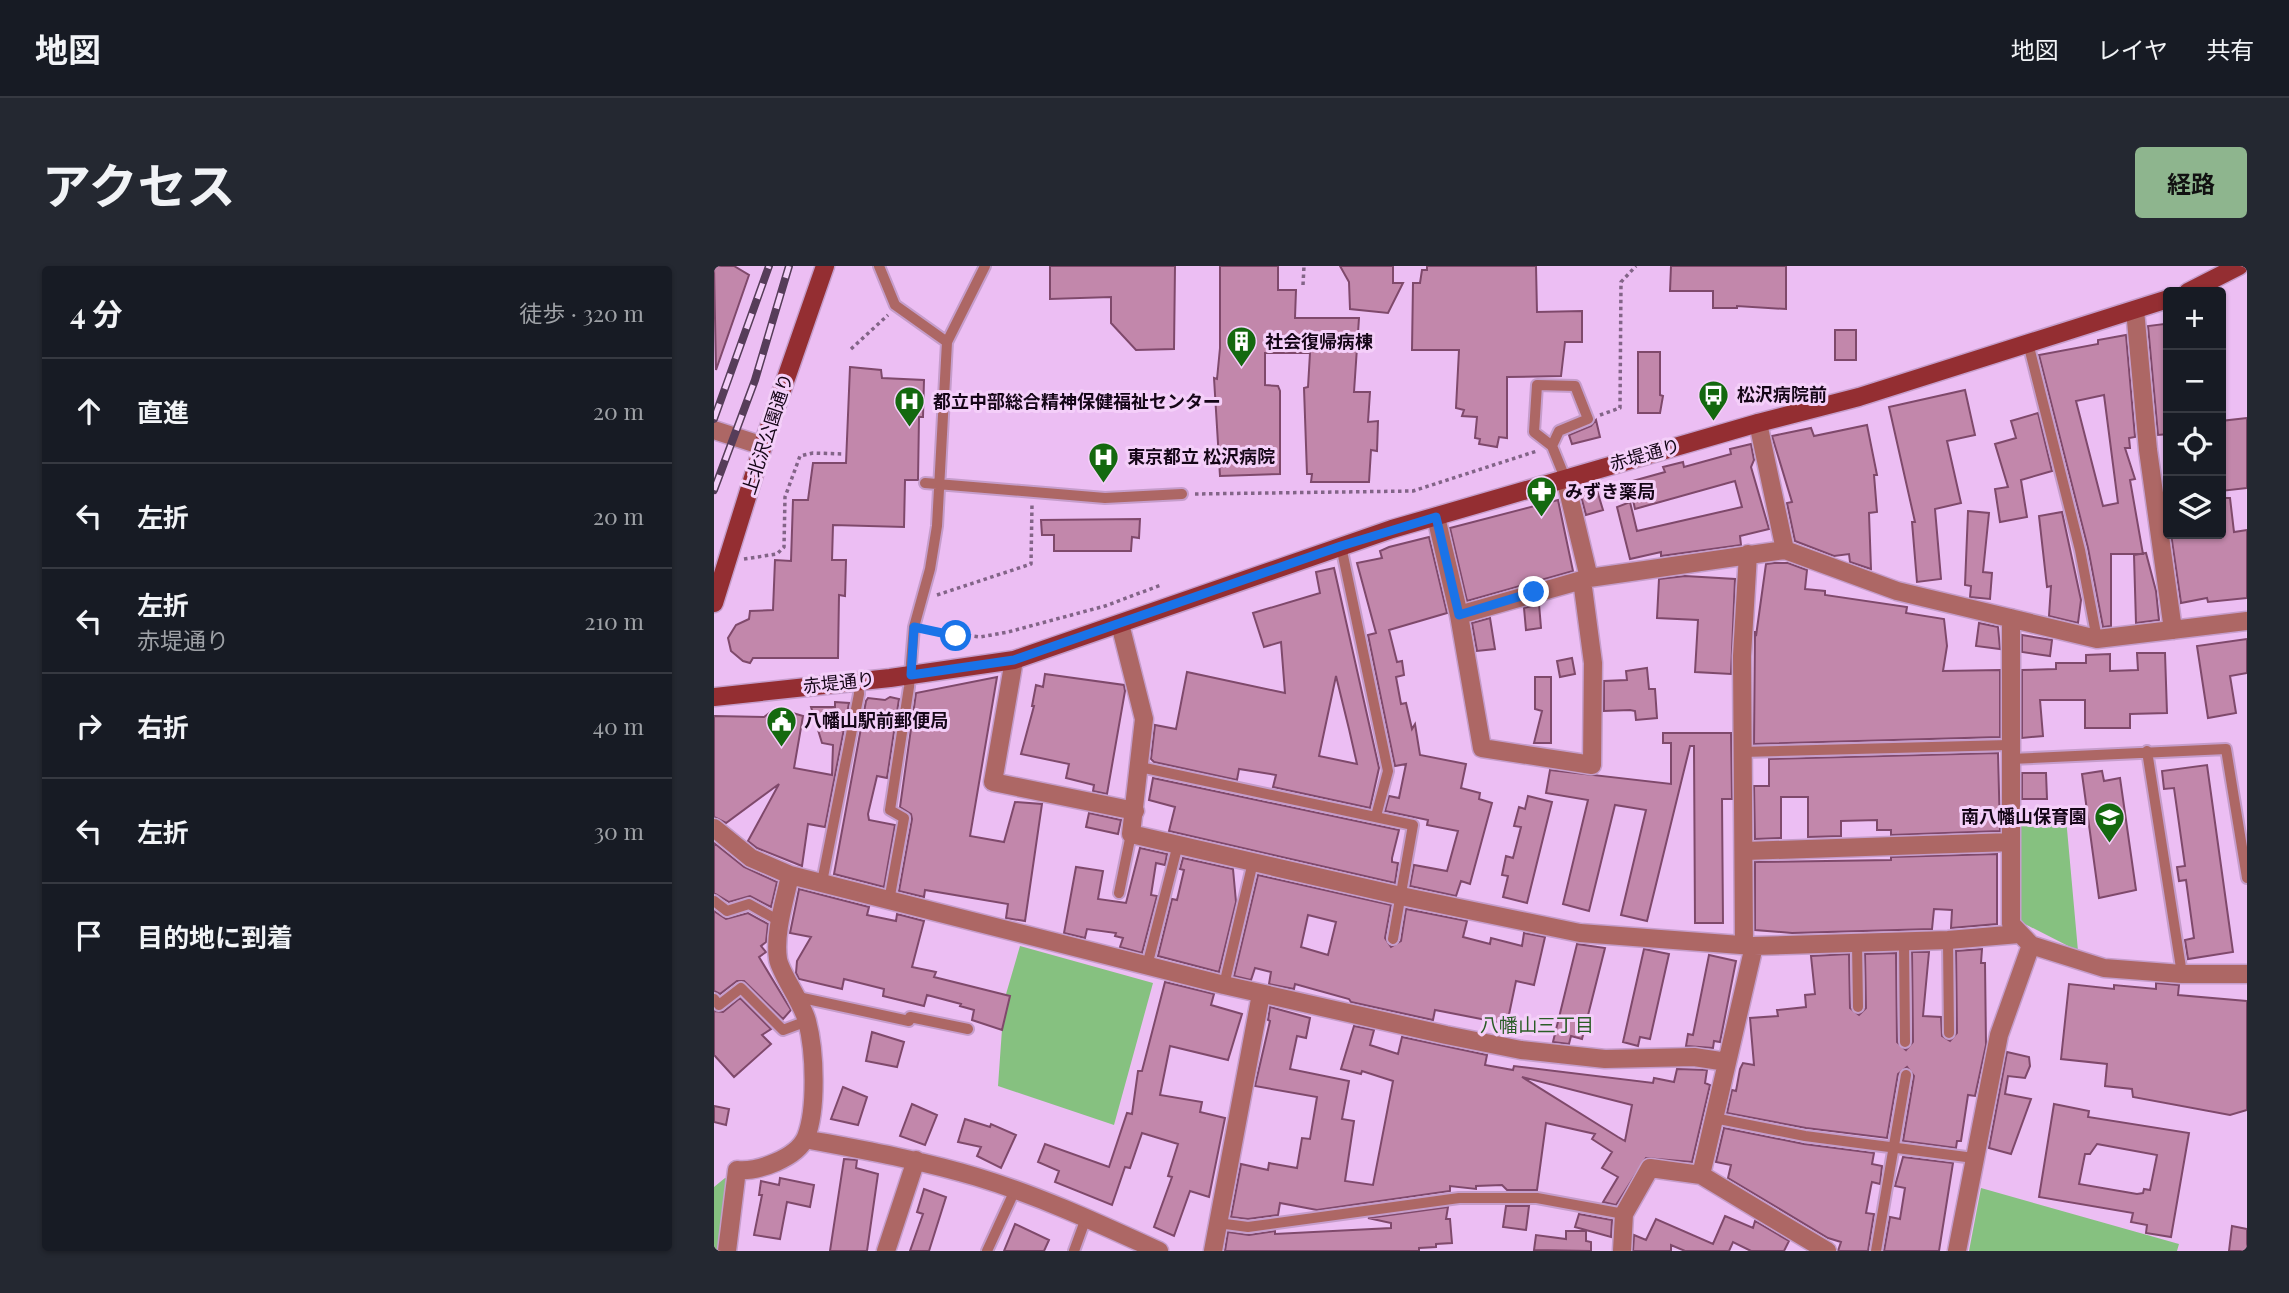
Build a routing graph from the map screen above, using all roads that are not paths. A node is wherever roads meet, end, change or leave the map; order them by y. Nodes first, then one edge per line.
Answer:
1 (825, 266) edge
2 (879, 266) edge
3 (985, 266) edge
4 (2239, 266) edge
5 (2198, 287) edge
6 (2163, 301) edge
7 (2135, 310) junction
8 (947, 342) junction
9 (2028, 343) junction
10 (1758, 423) junction
11 (714, 430) edge
12 (763, 446) junction
13 (1552, 446) junction
14 (1565, 478) junction
15 (925, 483) dead end
16 (940, 483) junction
17 (1182, 494) road end
18 (1436, 517) junction
19 (1341, 546) junction
20 (1785, 550) junction
21 (1748, 554) junction
22 (1586, 579) junction
23 (714, 603) edge
24 (1459, 615) junction
25 (2011, 618) junction
26 (2247, 621) edge
27 (1120, 624) junction
28 (2173, 629) junction
29 (2097, 639) junction
30 (1014, 660) junction
31 (911, 675) junction
32 (858, 682) junction
33 (714, 697) edge
34 (2147, 751) junction
35 (1742, 752) junction
36 (2009, 752) junction
37 (1140, 766) junction
38 (1135, 811) junction
39 (1376, 816) junction
40 (714, 828) edge
41 (1131, 834) junction
42 (2011, 842) junction
43 (1178, 844) junction
44 (1745, 851) junction
45 (1253, 862) junction
46 (790, 874) junction
47 (2247, 878) edge
48 (822, 882) junction
49 (1119, 893) dead end
50 (1401, 896) junction
51 (714, 901) edge
52 (890, 901) junction
53 (781, 922) junction
54 (1393, 939) dead end
55 (1948, 940) junction
56 (2025, 940) junction
57 (1904, 941) junction
58 (1857, 943) junction
59 (1749, 945) junction
60 (1147, 966) junction
61 (2182, 974) junction
62 (2247, 974) edge
63 (1224, 985) junction
64 (1261, 994) junction
65 (799, 997) junction
66 (714, 999) edge
67 (1858, 1007) dead end
68 (807, 1021) junction
69 (968, 1029) dead end
70 (1950, 1033) dead end
71 (1905, 1042) dead end
72 (1727, 1062) junction
73 (1906, 1075) dead end
74 (1714, 1118) junction
75 (805, 1139) junction
76 (1894, 1149) junction
77 (1975, 1158) junction
78 (916, 1160) junction
79 (1701, 1175) junction
80 (1015, 1189) junction
81 (1624, 1214) junction
82 (1086, 1218) junction
83 (1218, 1223) junction
84 (1155, 1250) edge
85 (727, 1251) edge
86 (886, 1251) edge
87 (987, 1251) edge
88 (1074, 1251) edge
89 (1213, 1251) edge
90 (1622, 1251) edge
91 (1827, 1251) edge
92 (1876, 1251) edge
93 (1957, 1251) edge

1 - 12 street, 上北沢公園通り
2 - 8 lane
3 - 8 lane
4 - 5 street
6 - 7 street, 赤堤通り
7 - 9 street, 赤堤通り
7 - 28 street
8 - 16 lane
9 - 10 street, 赤堤通り
9 - 29 lane
10 - 14 street, 赤堤通り
10 - 20 street
11 - 12 street
12 - 23 street, 上北沢公園通り
13 - 13 lane
13 - 14 lane
14 - 18 street, 赤堤通り
14 - 22 street
15 - 16 lane
16 - 17 lane
16 - 31 lane
18 - 19 street, 赤堤通り
18 - 24 street
19 - 27 street, 赤堤通り
19 - 39 lane
20 - 21 street
20 - 25 street
21 - 22 street
21 - 35 street
22 - 24 street
22 - 24 street
25 - 29 street
25 - 36 street
26 - 28 street
27 - 30 street, 赤堤通り
27 - 37 street
28 - 29 street
30 - 31 street, 赤堤通り
30 - 38 street
31 - 32 street, 赤堤通り
31 - 52 lane
32 - 33 street, 赤堤通り
32 - 48 lane
34 - 36 lane
34 - 47 lane
34 - 61 lane
35 - 36 lane
35 - 44 street
36 - 42 street
37 - 38 street
37 - 39 lane
38 - 41 street
39 - 50 lane
40 - 46 street
41 - 43 street
41 - 49 lane
42 - 44 street
42 - 56 street
43 - 45 street
43 - 60 lane
44 - 59 street
45 - 50 street
45 - 63 lane
46 - 48 street
46 - 53 street
48 - 52 street
50 - 54 lane
50 - 59 street
51 - 53 lane
52 - 60 street
53 - 65 street
55 - 56 street
55 - 57 street
55 - 70 lane
56 - 61 street
56 - 77 street
57 - 58 street
57 - 71 lane
58 - 59 street
58 - 67 lane
59 - 72 street
60 - 63 street
61 - 62 street
63 - 64 street
64 - 72 street
64 - 83 street
65 - 68 street
65 - 69 lane
66 - 68 lane
68 - 75 street
72 - 74 street
73 - 76 lane
74 - 76 lane
74 - 79 street
75 - 78 street
75 - 85 street
76 - 77 lane
76 - 92 lane
77 - 93 street
78 - 80 street
78 - 86 street
79 - 81 street
79 - 91 street
80 - 82 street
80 - 87 lane
81 - 83 lane
81 - 90 street
82 - 84 street
82 - 88 lane
83 - 89 street

